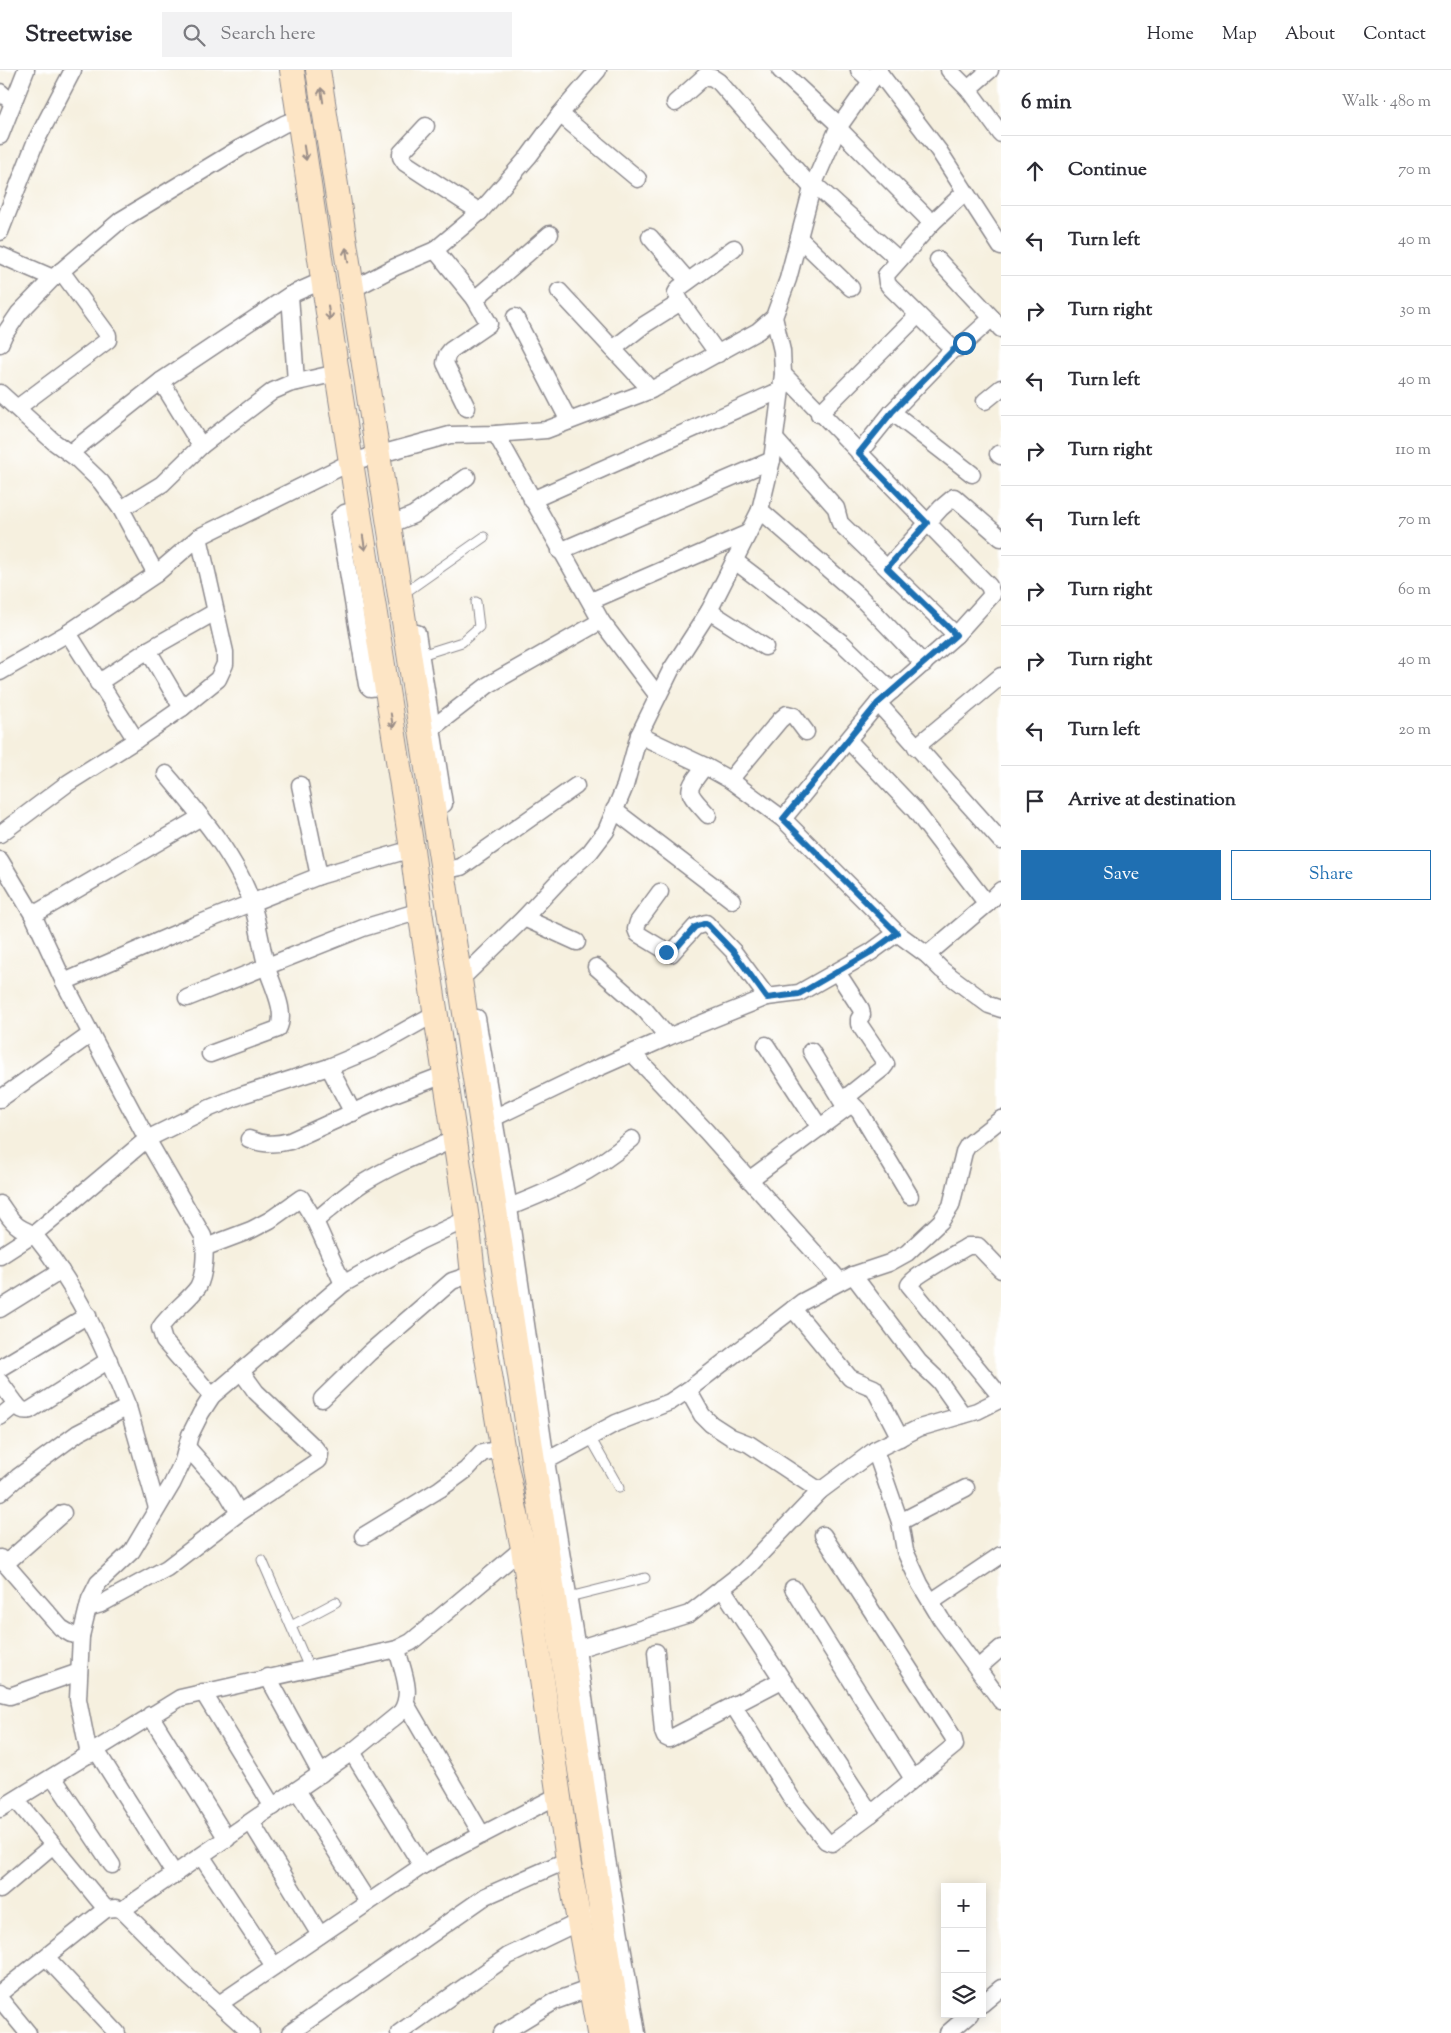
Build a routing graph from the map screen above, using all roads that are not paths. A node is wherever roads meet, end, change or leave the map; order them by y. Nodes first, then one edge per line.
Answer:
1 (26, 70) edge
2 (73, 70) edge
3 (292, 70) edge
4 (318, 70) edge
5 (598, 70) edge
6 (780, 70) edge
7 (949, 70) edge
8 (990, 70) edge
9 (872, 73) edge
10 (968, 89) junction
11 (0, 92) edge
12 (13, 103) junction
13 (675, 103) dead end
14 (560, 114) junction
15 (299, 118) junction
16 (426, 126) dead end
17 (839, 127) junction
18 (1001, 134) edge
19 (0, 136) edge
20 (638, 179) dead end
21 (813, 186) junction
22 (965, 192) junction
23 (480, 212) junction
24 (932, 223) junction
25 (0, 232) edge
26 (550, 234) dead end
27 (650, 237) dead end
28 (798, 238) junction
29 (1001, 247) edge
30 (734, 248) dead end
31 (435, 250) junction
32 (0, 255) edge
33 (899, 260) junction
34 (938, 260) dead end
35 (57, 274) junction
36 (324, 280) junction
37 (688, 282) junction
38 (356, 287) junction
39 (851, 288) dead end
40 (559, 291) dead end
41 (290, 295) junction
42 (475, 299) junction
43 (682, 304) junction
44 (918, 315) junction
45 (514, 317) dead end
46 (774, 318) junction
47 (996, 324) edge
48 (0, 344) edge
49 (613, 349) junction
50 (953, 350) junction
51 (718, 354) junction
52 (337, 373) junction
53 (161, 381) junction
54 (296, 382) junction
55 (782, 382) junction
56 (1001, 388) edge
57 (652, 390) junction
58 (0, 393) edge
59 (985, 401) dead end
60 (17, 408) junction
61 (467, 408) dead end
62 (892, 412) junction
63 (819, 414) junction
64 (569, 421) junction
65 (496, 434) junction
66 (775, 439) junction
67 (201, 446) junction
68 (70, 453) junction
69 (382, 453) junction
70 (859, 453) junction
71 (772, 460) junction
72 (351, 462) junction
73 (972, 474) dead end
74 (467, 477) dead end
75 (532, 500) junction
76 (120, 510) junction
77 (760, 510) junction
78 (394, 523) junction
79 (927, 523) junction
80 (748, 533) junction
81 (199, 537) junction
82 (484, 537) dead end
83 (1001, 538) edge
84 (560, 551) junction
85 (735, 562) junction
86 (887, 568) junction
87 (156, 574) junction
88 (404, 590) junction
89 (591, 601) junction
90 (476, 602) dead end
91 (709, 611) junction
92 (215, 612) junction
93 (601, 621) junction
94 (68, 633) junction
95 (956, 635) junction
96 (765, 647) dead end
97 (148, 650) junction
98 (415, 656) junction
99 (924, 664) junction
100 (0, 672) edge
101 (1001, 676) edge
102 (98, 683) junction
103 (892, 691) junction
104 (658, 696) junction
105 (878, 703) junction
106 (182, 708) junction
107 (427, 731) junction
108 (806, 732) dead end
109 (639, 735) junction
110 (136, 740) junction
111 (848, 740) junction
112 (916, 746) junction
113 (705, 766) junction
114 (166, 774) dead end
115 (730, 780) junction
116 (300, 785) dead end
117 (576, 786) dead end
118 (614, 810) junction
119 (708, 815) dead end
120 (201, 817) junction
121 (783, 819) junction
122 (0, 834) edge
123 (1001, 841) edge
124 (412, 849) junction
125 (0, 860) edge
126 (448, 870) junction
127 (319, 876) junction
128 (1001, 890) edge
129 (660, 892) dead end
130 (732, 900) dead end
131 (252, 903) junction
132 (987, 904) junction
133 (420, 911) junction
134 (33, 915) junction
135 (524, 918) junction
136 (897, 933) junction
137 (577, 942) dead end
138 (927, 955) junction
139 (267, 967) junction
140 (596, 967) dead end
141 (837, 972) junction
142 (465, 975) junction
143 (64, 982) junction
144 (188, 998) dead end
145 (767, 998) junction
146 (1001, 1010) edge
147 (436, 1013) junction
148 (91, 1034) junction
149 (668, 1037) junction
150 (766, 1045) dead end
151 (811, 1051) dead end
152 (210, 1054) dead end
153 (633, 1054) junction
154 (329, 1067) junction
155 (446, 1074) junction
156 (0, 1099) edge
157 (847, 1104) junction
158 (353, 1112) junction
159 (1001, 1119) edge
160 (488, 1121) junction
161 (820, 1128) junction
162 (147, 1139) junction
163 (249, 1139) dead end
164 (632, 1139) dead end
165 (454, 1140) junction
166 (749, 1180) junction
167 (910, 1196) dead end
168 (0, 1204) edge
169 (502, 1210) junction
170 (467, 1219) junction
171 (315, 1221) junction
172 (34, 1234) junction
173 (206, 1247) junction
174 (907, 1253) junction
175 (0, 1256) edge
176 (1001, 1270) edge
177 (61, 1271) junction
178 (924, 1273) junction
179 (473, 1274) junction
180 (847, 1278) junction
181 (343, 1284) junction
182 (0, 1309) edge
183 (793, 1309) junction
184 (88, 1315) junction
185 (109, 1360) junction
186 (0, 1368) edge
187 (241, 1371) junction
188 (0, 1382) edge
189 (688, 1390) junction
190 (212, 1396) junction
191 (1001, 1398) edge
192 (322, 1399) dead end
193 (16, 1404) junction
194 (128, 1407) junction
195 (963, 1415) junction
196 (0, 1417) edge
197 (590, 1437) junction
198 (900, 1438) junction
199 (187, 1447) junction
200 (875, 1450) junction
201 (503, 1452) junction
202 (540, 1464) junction
203 (618, 1488) dead end
204 (966, 1488) dead end
205 (820, 1491) junction
206 (0, 1493) edge
207 (157, 1508) junction
208 (239, 1512) junction
209 (63, 1513) dead end
210 (900, 1522) junction
211 (822, 1535) dead end
212 (363, 1536) dead end
213 (523, 1548) junction
214 (1001, 1554) edge
215 (262, 1560) dead end
216 (2, 1561) edge
217 (645, 1578) dead end
218 (722, 1588) junction
219 (793, 1588) dead end
220 (562, 1599) junction
221 (336, 1602) dead end
222 (931, 1602) junction
223 (88, 1608) junction
224 (291, 1626) junction
225 (82, 1636) junction
226 (1001, 1648) edge
227 (397, 1649) junction
228 (570, 1651) junction
229 (656, 1652) dead end
230 (309, 1668) junction
231 (978, 1668) junction
232 (79, 1672) junction
233 (268, 1677) junction
234 (782, 1680) junction
235 (0, 1692) edge
236 (203, 1692) junction
237 (1001, 1701) edge
238 (406, 1704) junction
239 (734, 1705) junction
240 (150, 1715) junction
241 (92, 1752) junction
242 (352, 1752) junction
243 (321, 1774) junction
244 (53, 1777) junction
245 (913, 1779) junction
246 (297, 1790) junction
247 (558, 1795) junction
248 (17, 1801) junction
249 (272, 1807) junction
250 (0, 1809) edge
251 (871, 1814) junction
252 (251, 1822) junction
253 (482, 1835) junction
254 (227, 1839) junction
255 (53, 1845) junction
256 (202, 1856) junction
257 (568, 1860) junction
258 (112, 1865) dead end
259 (422, 1866) junction
260 (176, 1875) junction
261 (0, 1890) edge
262 (368, 1902) junction
263 (106, 1908) junction
264 (122, 1910) junction
265 (591, 1917) junction
266 (320, 1935) junction
267 (46, 1957) junction
268 (274, 1966) junction
269 (591, 1988) junction
270 (1001, 1988) edge
271 (0, 1994) edge
272 (0, 1999) edge
273 (986, 2001) edge
274 (219, 2004) junction
275 (967, 2018) edge
276 (106, 2029) edge
277 (957, 2030) edge
278 (28, 2033) edge
279 (251, 2033) edge
280 (290, 2033) edge
281 (399, 2033) edge
282 (502, 2033) edge
283 (599, 2033) edge
284 (620, 2033) edge
285 (637, 2033) edge

1 - 12 street
2 - 25 street
3 - 15 main road
38 -> 4 main road
5 - 14 street
6 - 17 street
7 - 10 street
8 - 10 street
9 - 17 street
9 - 22 street
10 - 18 street
11 - 12 street
12 - 19 street
13 - 21 street
14 - 20 street
14 - 23 street
15 - 35 street
15 -> 36 main road
16 - 23 street
17 - 21 street
17 - 24 street
21 - 28 street
21 - 33 street
22 - 24 street
22 - 29 street
23 - 31 street
24 - 33 street
26 - 42 street
27 - 37 street
28 - 39 street
28 - 46 street
30 - 37 street
31 - 38 street
31 - 42 street
32 - 35 street
33 - 44 street
34 - 47 street
35 - 48 street
35 - 60 street
36 - 41 street
36 -> 52 main road
37 - 43 street
38 - 69 main road
40 - 49 street
41 - 53 street
41 - 54 street
42 - 61 street
43 - 49 street
43 - 51 street
44 - 50 street
44 - 63 street
45 - 64 street
46 - 51 street
46 - 55 street
47 - 50 street
49 - 57 street
50 - 62 street
51 - 57 street
52 - 54 street
52 - 72 main road
53 - 67 street
53 - 68 street
54 - 67 street
55 - 63 street
55 - 66 street
55 - 75 street
56 - 59 street
57 - 64 street
58 - 60 street
60 - 68 street
62 - 70 street
62 - 73 street
63 - 70 street
64 - 65 street
65 - 69 street
65 - 75 street
66 - 71 street
66 - 86 street
67 - 76 street
68 - 76 street
69 - 72 street
69 - 78 main road
70 - 79 street
71 - 77 street
71 - 84 street
72 - 81 street
72 -> 124 main road
74 - 78 street
75 - 84 street
76 - 87 street
77 - 80 street
77 - 99 street
78 - 88 main road
79 - 83 street
79 - 86 street
79 - 95 street
80 - 85 street
80 - 89 street
81 - 87 street
81 - 92 street
82 - 88 lane
84 - 89 street
85 - 91 street
85 - 103 street
86 - 95 street
87 - 94 street
88 - 98 main road
89 - 93 street
90 - 98 lane
91 - 96 street
91 - 104 street
92 - 97 street
92 - 106 street
93 - 104 street
93 - 107 street
94 - 100 street
94 - 102 street
95 - 99 street
97 - 102 street
97 - 106 street
98 - 107 main road
99 - 103 street
101 - 112 street
102 - 110 street
103 - 105 street
104 - 109 street
105 - 111 street
105 - 112 street
106 - 110 street
107 - 126 main road
108 - 115 street
109 - 113 street
109 - 118 street
110 - 122 street
111 - 121 street
111 - 132 street
112 - 123 street
113 - 115 street
113 - 119 street
114 - 120 street
115 - 121 street
116 - 127 street
117 - 126 street
118 - 130 street
118 - 135 street
120 - 131 street
120 - 134 street
121 - 136 street
124 - 127 street
124 - 133 main road
125 - 134 street
126 - 142 main road
127 - 131 street
128 - 132 street
129 - 145 street
131 - 139 street
131 - 143 street
132 - 138 street
133 - 139 street
133 - 147 main road
134 - 143 street
135 - 137 street
135 - 142 street
136 - 138 street
136 - 141 street
138 - 146 street
139 - 144 street
139 - 152 street
140 - 149 street
141 - 145 street
141 - 157 street
142 - 160 main road
143 - 148 street
145 - 149 street
147 - 154 street
147 - 155 main road
148 - 156 street
148 - 162 street
149 - 153 street
150 - 161 street
151 - 157 street
153 - 160 street
153 - 166 street
154 - 158 street
154 - 162 street
155 - 158 street
155 - 165 main road
157 - 161 street
157 - 167 street
158 - 163 street
159 - 174 street
160 - 169 main road
161 - 166 street
162 - 172 street
162 - 173 street
164 - 169 street
165 - 170 main road
165 - 171 street
166 - 180 street
168 - 172 street
169 - 202 main road
170 - 179 main road
170 - 181 street
171 - 173 street
171 - 181 street
172 - 175 street
172 - 177 street
173 - 190 street
174 - 178 street
174 - 180 street
176 - 178 street
177 - 182 street
177 - 184 street
178 - 191 street
179 - 192 street
179 - 201 main road
180 - 183 street
180 - 195 street
181 - 187 street
183 - 189 street
183 - 198 street
184 - 185 street
184 - 186 street
185 - 193 street
185 - 194 street
187 - 190 street
187 - 208 street
188 - 193 street
189 - 197 street
189 - 205 street
190 - 199 street
191 - 195 street
193 - 196 street
194 - 206 street
194 - 207 street
195 - 198 street
197 - 202 street
197 - 203 lane
198 - 200 street
199 - 207 street
199 - 208 street
200 - 205 street
200 - 210 street
201 - 212 street
201 - 213 main road
202 - 220 main road
204 - 210 street
205 - 218 street
207 - 223 street
208 - 223 street
209 - 216 street
210 - 222 street
211 - 245 street
213 - 227 street
213 - 247 main road
214 - 222 street
215 - 224 lane
216 - 225 street
217 - 220 lane
218 - 228 street
218 - 234 street
219 - 245 street
220 - 228 main road
221 - 224 lane
222 - 231 street
223 - 225 street
224 - 230 lane
225 - 232 street
226 - 231 street
227 - 230 street
227 - 238 street
228 - 265 main road
228 - 285 street
229 - 239 street
230 - 233 street
231 - 237 street
232 - 235 street
232 - 241 street
233 - 236 street
233 - 243 street
234 - 239 street
234 - 251 street
236 - 240 street
236 - 249 street
238 - 242 street
238 - 253 street
239 - 251 street
240 - 241 street
240 - 254 street
241 - 244 street
241 - 260 street
242 - 243 street
242 - 259 street
243 - 246 street
244 - 248 street
244 - 258 street
245 - 251 street
246 - 249 street
246 - 262 street
247 - 253 street
247 - 257 main road
248 - 250 street
248 - 255 street
249 - 252 street
252 - 254 street
252 - 266 street
253 - 259 street
254 - 256 street
255 - 261 street
255 - 263 street
256 - 260 street
256 - 268 street
257 - 265 main road
257 - 280 street
259 - 262 street
260 - 264 street
262 - 266 street
263 - 264 street
263 - 267 street
264 - 274 street
265 - 269 main road
265 - 281 street
265 - 284 main road
266 - 268 street
267 - 271 street
267 - 276 street
268 - 274 street
269 - 282 street
269 - 283 main road
270 - 273 street
272 - 278 street
274 - 279 street
275 - 277 street

